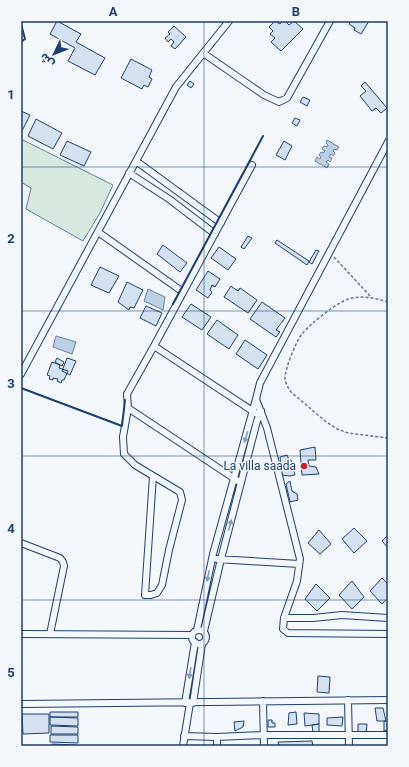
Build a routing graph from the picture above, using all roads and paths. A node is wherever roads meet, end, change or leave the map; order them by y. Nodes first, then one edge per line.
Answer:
1 (229, 21) edge
2 (330, 21) edge
3 (203, 53) junction
4 (388, 142) edge
5 (136, 161) junction
6 (252, 165) dead end
7 (129, 173) junction
8 (189, 198) junction
9 (184, 210) junction
10 (221, 223) junction
11 (98, 232) junction
12 (215, 234) junction
13 (330, 252) junction
14 (184, 292) junction
15 (371, 298) junction
16 (388, 302) edge
17 (154, 346) junction
18 (21, 374) edge
19 (128, 408) junction
20 (258, 413) junction
21 (388, 438) edge
22 (153, 476) junction
23 (233, 478) junction
24 (241, 483) junction
25 (21, 543) edge
26 (212, 559) junction
27 (221, 559) junction
28 (299, 564) junction
29 (284, 618) junction
30 (388, 618) edge
31 (197, 630) junction
32 (204, 631) junction
33 (21, 634) edge
34 (50, 634) junction
35 (388, 634) edge
36 (192, 635) junction
37 (195, 642) junction
38 (202, 644) junction
39 (348, 700) junction
40 (388, 700) edge
41 (263, 701) junction
42 (189, 703) junction
43 (21, 704) edge
44 (264, 735) junction
45 (348, 735) junction
46 (388, 735) edge
47 (184, 736) junction
48 (217, 737) junction
49 (183, 746) edge
50 (217, 746) edge
51 (264, 746) edge
52 (349, 746) edge

1 - 3 street
2 - 3 street
3 - 5 street
4 - 13 street
5 - 7 street
5 - 8 street
6 - 10 street
7 - 9 street
7 - 11 street
8 - 9 street
8 - 10 street
9 - 12 street
10 - 12 street
11 - 14 street
11 - 18 street
12 - 14 street
13 - 15 path
13 - 20 street
14 - 17 street
15 - 16 path
15 - 21 path
17 - 19 street
17 - 20 street
19 - 22 street
19 - 23 street
20 -> 23 street
20 - 24 street
20 - 28 street
22 - 22 street
23 - 24 street
23 - 26 street
27 -> 24 street
25 - 34 street
26 - 27 street
26 -> 31 street
27 - 28 street
27 - 32 street
28 - 29 street
29 - 30 street
29 - 35 street
31 - 32 street
31 - 36 street
32 - 38 street
33 - 34 street
34 - 36 street
36 - 37 street
37 - 38 street
37 -> 42 street
38 - 42 street
39 - 40 street
39 - 41 street
39 - 45 street
41 - 42 street
41 - 44 street
42 - 43 street
42 - 47 street
44 - 45 street
44 - 48 street
44 - 51 street
45 - 46 street
45 - 52 street
47 - 48 street
47 - 49 street
48 - 50 street

